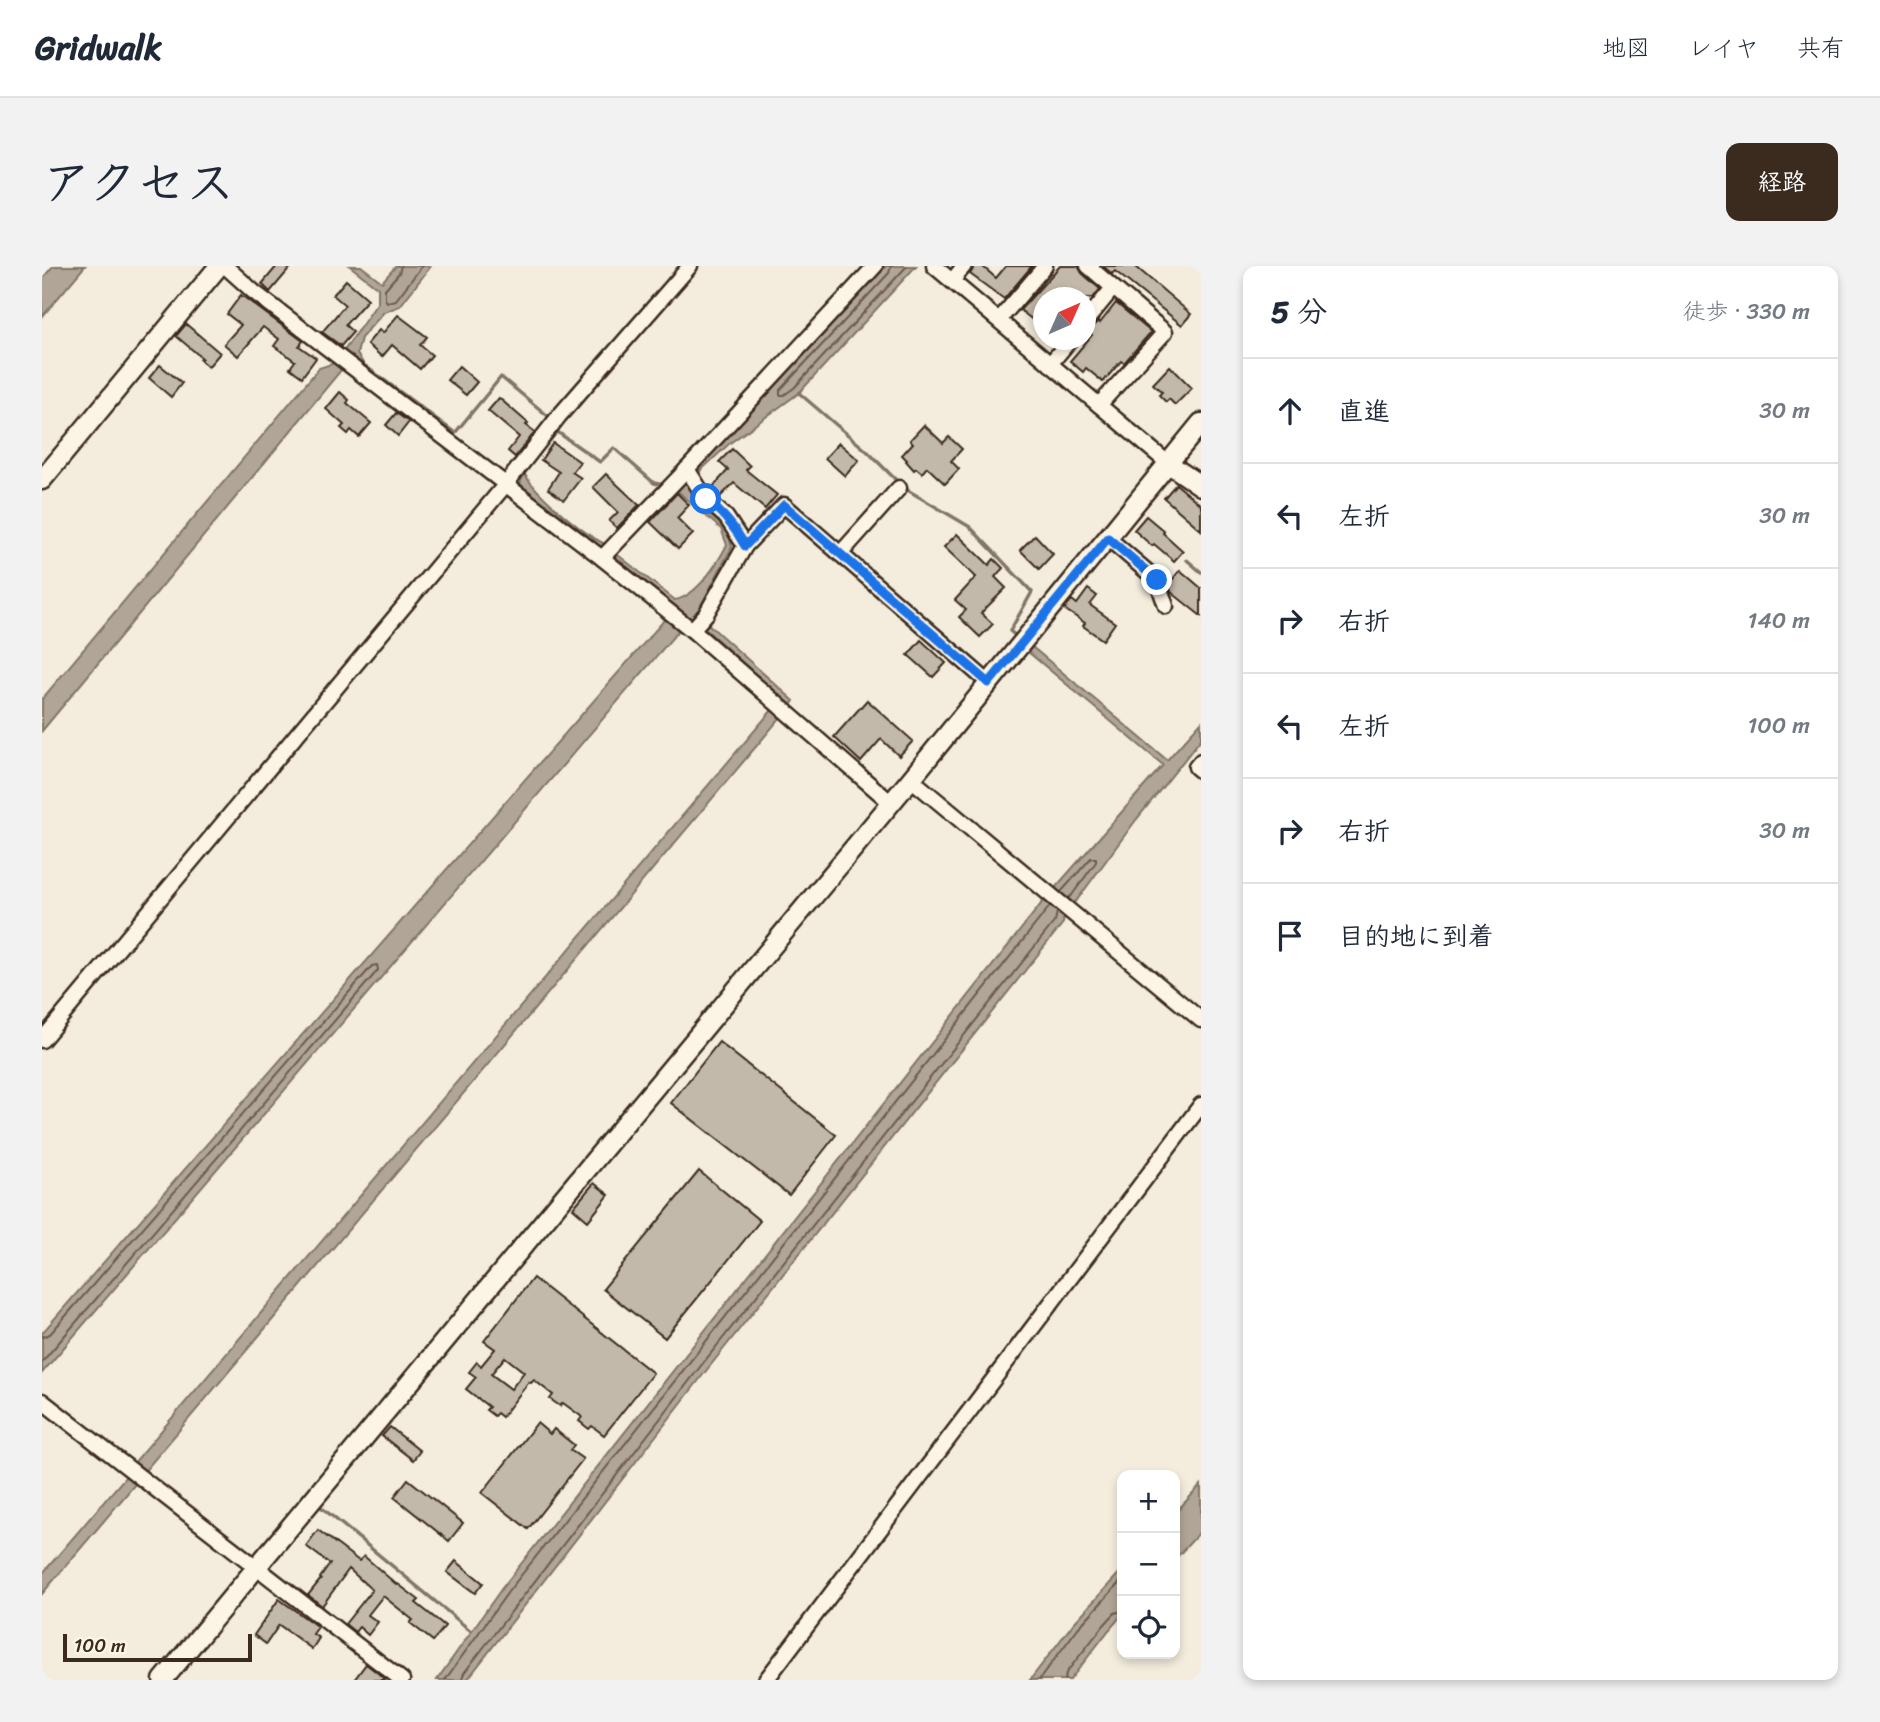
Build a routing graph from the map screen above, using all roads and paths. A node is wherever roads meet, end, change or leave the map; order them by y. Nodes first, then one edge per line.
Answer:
1 (219, 266) edge
2 (225, 266) edge
3 (690, 266) edge
4 (875, 266) edge
5 (934, 266) edge
6 (964, 266) edge
7 (1045, 266) edge
8 (1088, 266) edge
9 (952, 281) junction
10 (1114, 288) junction
11 (1096, 309) edge
12 (999, 320) junction
13 (1062, 350) edge
14 (1050, 364) junction
15 (1098, 405) junction
16 (1201, 423) edge
17 (1168, 464) junction
18 (687, 469) junction
19 (42, 480) edge
20 (506, 484) junction
21 (1201, 486) edge
22 (899, 488) dead end
23 (1108, 538) junction
24 (745, 546) junction
25 (840, 554) junction
26 (602, 558) junction
27 (1166, 606) dead end
28 (692, 630) junction
29 (989, 683) junction
30 (1201, 761) edge
31 (1201, 771) edge
32 (911, 779) junction
33 (890, 802) junction
34 (1201, 1020) edge
35 (42, 1040) edge
36 (1201, 1105) edge
37 (42, 1402) edge
38 (256, 1566) junction
39 (163, 1680) edge
40 (402, 1680) edge
41 (766, 1680) edge

1 - 19 street
2 - 20 street
3 - 20 street
4 - 18 street
5 - 9 street
6 - 9 street
7 - 12 street
8 - 10 street
9 - 12 street
10 - 11 street
10 - 15 street
12 - 14 street
13 - 14 street
14 - 15 street
15 - 17 street
16 - 17 street
17 - 21 street
17 - 23 street
18 - 24 street
18 - 26 street
20 - 26 street
20 - 35 street
22 - 25 street
23 - 27 street
23 - 29 street
24 - 25 street
24 - 28 street
25 - 29 street
26 - 28 street
28 - 33 street
29 - 32 street
30 - 31 street
32 - 33 street
32 - 34 street
33 - 38 street
36 - 41 street
37 - 38 street
38 - 39 street
38 - 40 street

